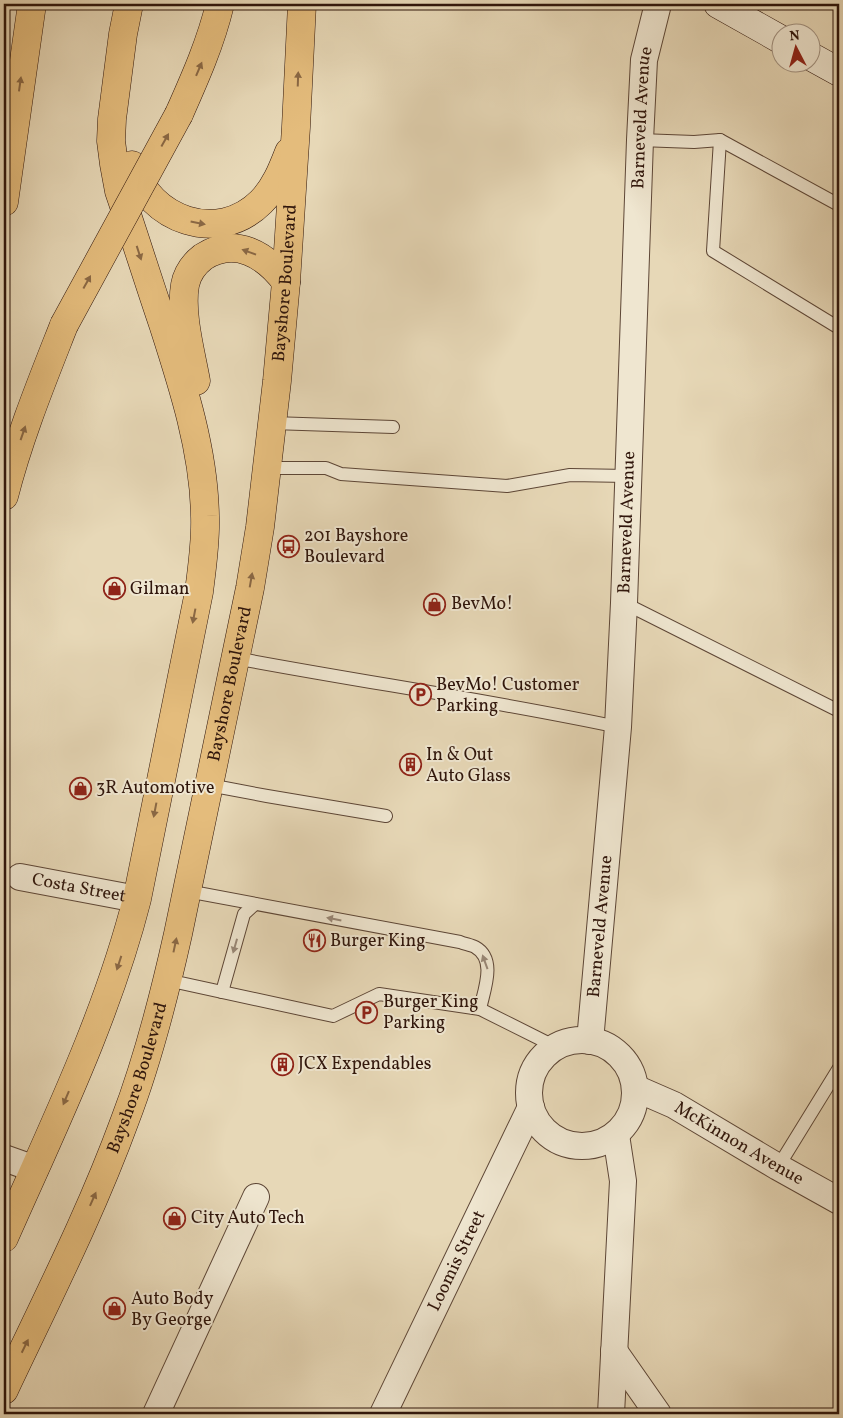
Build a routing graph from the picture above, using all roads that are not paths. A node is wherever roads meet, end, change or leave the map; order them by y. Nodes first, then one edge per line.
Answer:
1 (32, 4) edge
2 (129, 4) edge
3 (220, 4) edge
4 (302, 4) edge
5 (658, 4) edge
6 (718, 4) edge
7 (770, 33) edge
8 (123, 34) junction
9 (820, 62) edge
10 (839, 72) edge
11 (296, 127) junction
12 (640, 140) junction
13 (720, 140) junction
14 (4, 202) edge
15 (839, 205) edge
16 (286, 282) junction
17 (839, 328) edge
18 (272, 423) junction
19 (392, 427) dead end
20 (267, 468) junction
21 (628, 476) junction
22 (4, 496) edge
23 (205, 516) junction
24 (624, 603) junction
25 (235, 658) junction
26 (839, 712) edge
27 (618, 727) junction
28 (209, 785) junction
29 (386, 816) dead end
30 (20, 877) dead end
31 (186, 891) junction
32 (137, 899) junction
33 (255, 904) junction
34 (168, 980) junction
35 (222, 992) junction
36 (480, 1009) junction
37 (590, 1041) junction
38 (556, 1047) junction
39 (839, 1068) edge
40 (635, 1088) junction
41 (531, 1107) junction
42 (616, 1135) junction
43 (4, 1158) edge
44 (778, 1166) junction
45 (35, 1169) junction
46 (256, 1197) dead end
47 (839, 1201) edge
48 (6, 1227) edge
49 (614, 1351) junction
50 (4, 1390) edge
51 (156, 1414) edge
52 (383, 1414) edge
53 (611, 1414) edge
54 (658, 1414) edge

14 -> 1 main road
2 - 8 main road
22 -> 3 main road, bridge
11 -> 4 main road, Bayshore Boulevard
5 - 12 street, Barneveld Avenue
6 - 7 street
8 -> 11 main road
8 -> 23 main road
9 - 10 street
11 - 16 main road, Bayshore Boulevard
12 - 13 lane
12 - 21 street, Barneveld Avenue
13 - 15 lane
13 - 17 lane
16 - 18 main road, Bayshore Boulevard
16 -> 23 main road
18 - 19 lane
18 - 20 main road, Bayshore Boulevard
20 - 21 lane
25 -> 20 main road, Bayshore Boulevard
21 - 24 street, Barneveld Avenue
23 -> 32 main road
24 - 26 lane
24 - 27 street, Barneveld Avenue
25 - 27 lane
25 - 28 main road, Bayshore Boulevard
27 - 37 street, Barneveld Avenue
28 - 29 lane
28 - 31 main road, Bayshore Boulevard
30 - 32 street, Costa Street
31 - 33 lane
34 -> 31 main road, Bayshore Boulevard
32 -> 45 main road
33 -> 35 lane
36 -> 33 lane
34 - 35 lane
50 -> 34 main road, Bayshore Boulevard
35 - 36 lane
36 - 38 lane
37 - 38 street
37 - 40 street
38 - 41 street
39 - 44 lane
40 - 42 street
40 - 44 street, McKinnon Avenue
41 - 42 street
41 - 52 street, Loomis Street
42 - 49 street
43 - 45 street
44 - 47 street, McKinnon Avenue
45 - 48 main road
46 - 51 street
49 - 53 street
49 - 54 street

